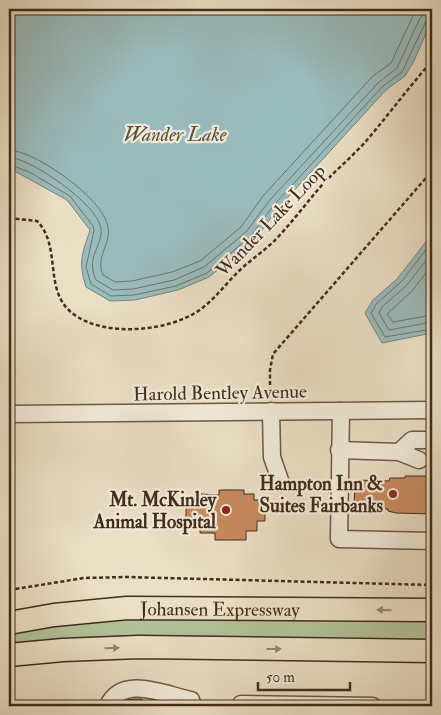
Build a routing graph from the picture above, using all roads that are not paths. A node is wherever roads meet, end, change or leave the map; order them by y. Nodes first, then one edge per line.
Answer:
1 (432, 410) edge
2 (340, 411) junction
3 (270, 412) junction
4 (9, 414) edge
5 (432, 440) edge
6 (339, 450) junction
7 (399, 452) junction
8 (419, 460) tunnel mouth
9 (281, 483) dead end
10 (432, 541) edge
11 (127, 608) junction
12 (432, 610) edge
13 (9, 612) edge
14 (9, 623) edge
15 (63, 650) junction
16 (432, 651) edge
17 (9, 656) edge
18 (9, 665) edge
19 (108, 706) edge
20 (193, 706) edge
21 (241, 706) edge
22 (373, 706) edge

1 - 2 street, Harold Bentley Avenue
2 - 3 street, Harold Bentley Avenue
2 - 6 street
3 - 4 street, Harold Bentley Avenue
3 - 9 street
5 - 7 street
6 - 7 street
6 - 10 street
7 - 8 street
12 -> 11 highway, Johansen Expressway
11 - 13 highway
11 - 14 highway, Johansen Expressway
15 -> 16 highway, Johansen Expressway
15 - 17 highway, Johansen Expressway
15 - 18 highway
19 - 20 street
21 - 22 street

